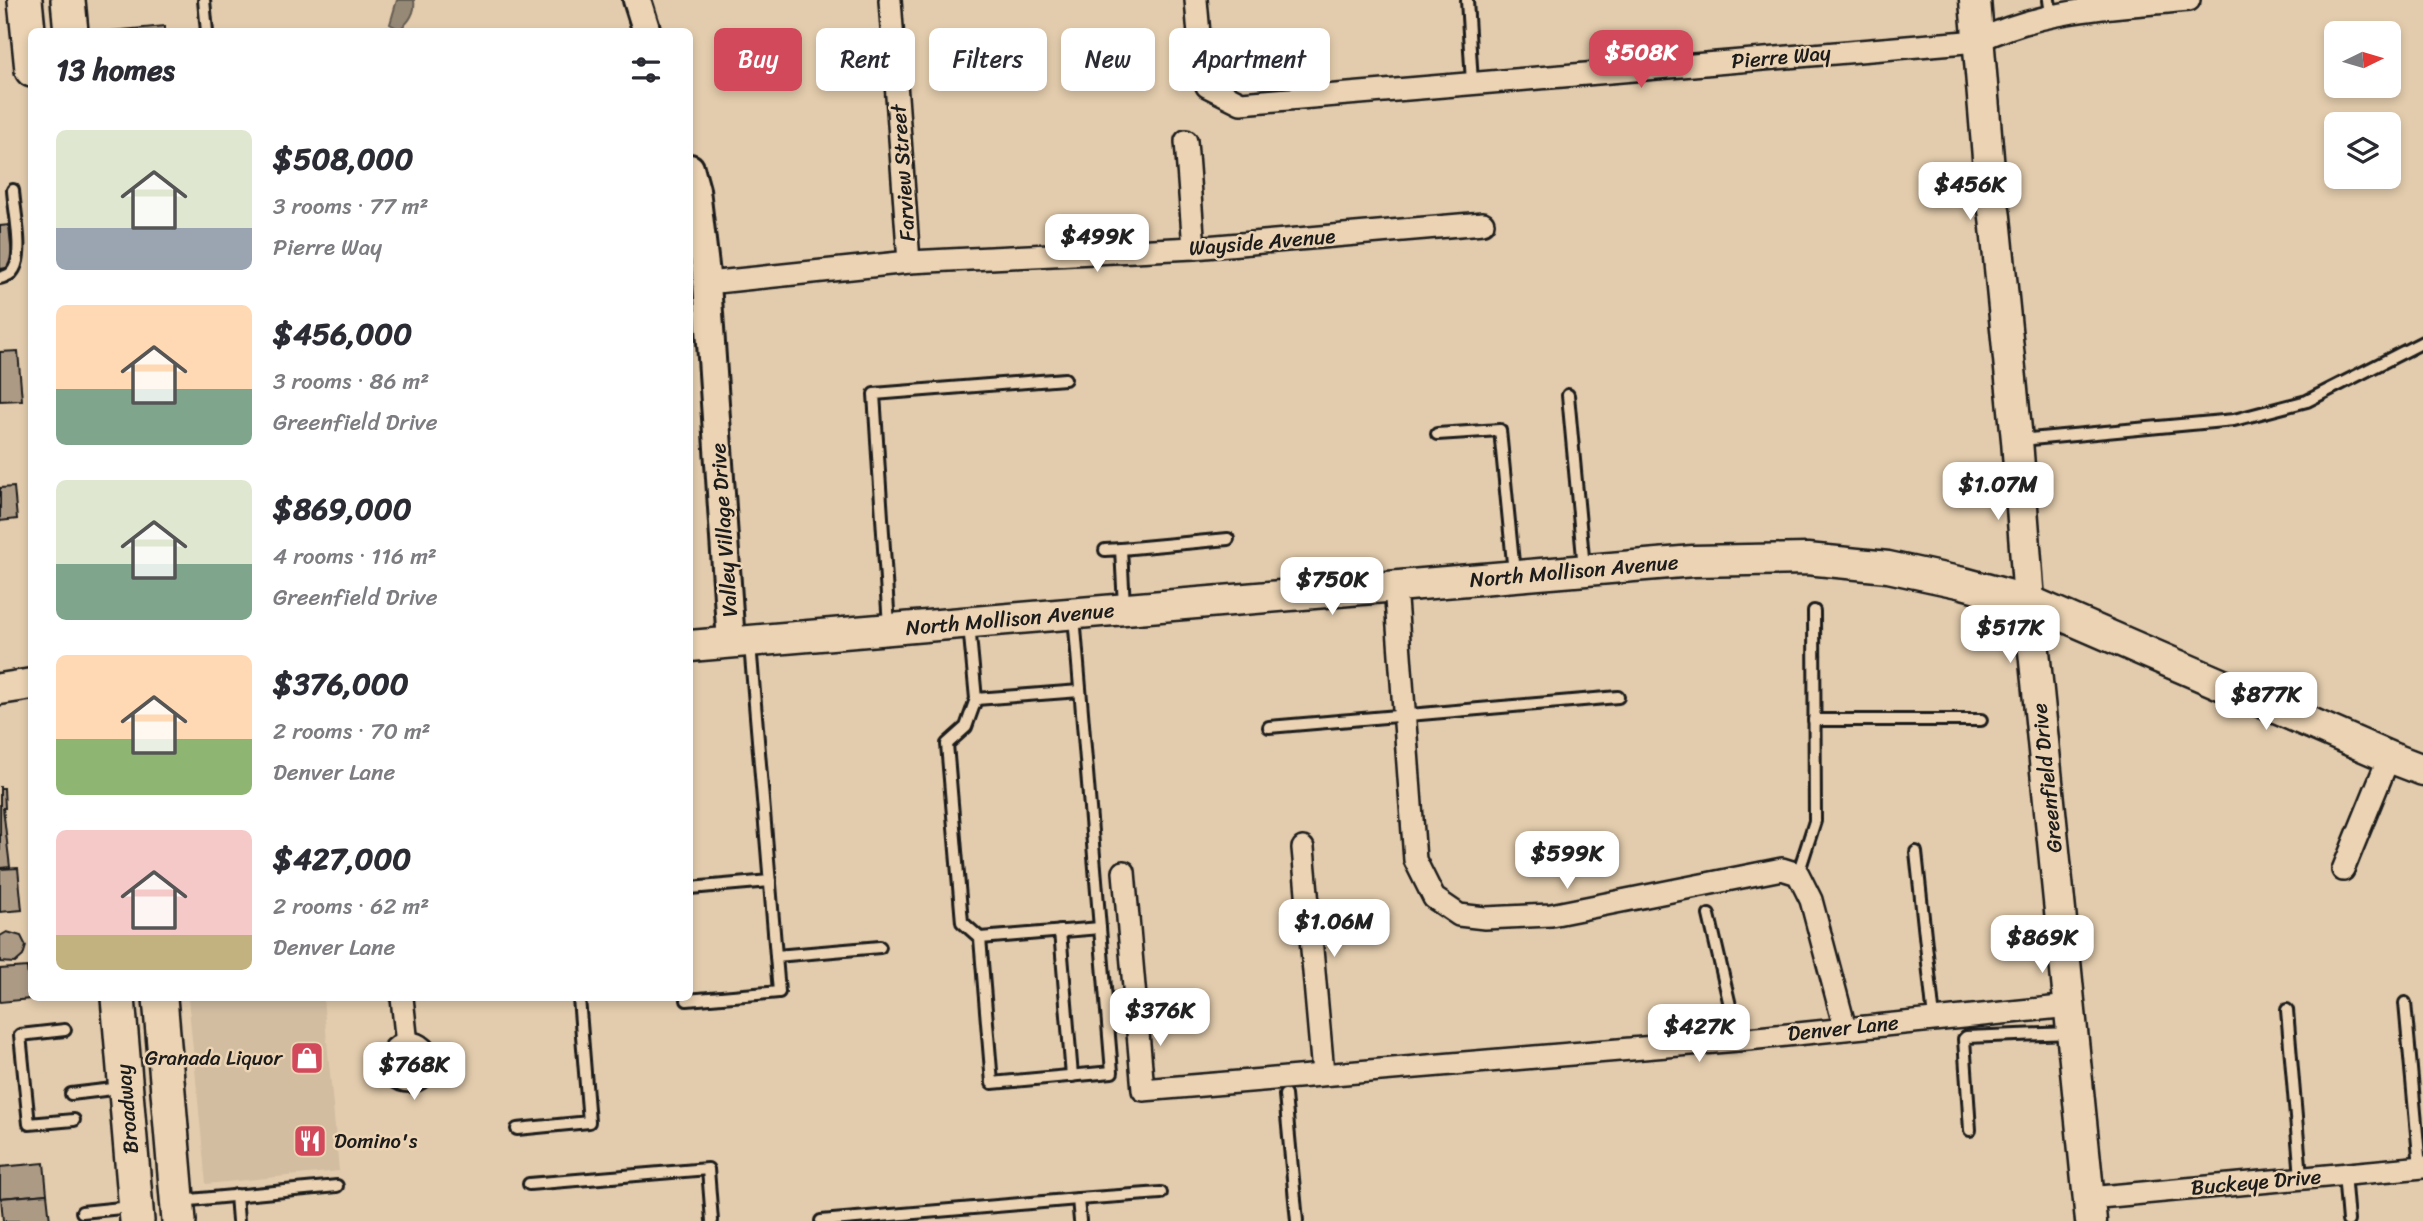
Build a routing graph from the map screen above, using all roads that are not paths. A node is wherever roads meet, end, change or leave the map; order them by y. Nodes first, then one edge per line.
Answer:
1 (25, 0) edge
2 (68, 0) edge
3 (204, 0) edge
4 (637, 0) edge
5 (890, 0) edge
6 (1196, 0) edge
7 (1467, 0) edge
8 (1975, 0) edge
9 (2189, 0) edge
10 (2105, 4) edge
11 (2050, 7) edge
12 (71, 28) edge
13 (207, 28) edge
14 (646, 28) edge
15 (28, 30) edge
16 (1979, 41) junction
17 (1472, 83) junction
18 (1186, 141) dead end
19 (693, 179) edge
20 (13, 190) dead end
21 (1483, 223) dead end
22 (1194, 248) junction
23 (909, 262) junction
24 (0, 278) edge
25 (707, 283) junction
26 (2423, 342) edge
27 (1065, 379) dead end
28 (1568, 395) dead end
29 (1437, 434) dead end
30 (2017, 440) junction
31 (1228, 539) dead end
32 (1121, 549) junction
33 (1105, 550) dead end
34 (1584, 571) junction
35 (1515, 576) junction
36 (1395, 586) junction
37 (2029, 601) junction
38 (1125, 609) junction
39 (1814, 611) dead end
40 (1074, 614) junction
41 (969, 622) junction
42 (890, 629) junction
43 (741, 642) junction
44 (693, 646) edge
45 (28, 685) edge
46 (0, 690) edge
47 (1080, 691) junction
48 (1618, 697) dead end
49 (976, 699) junction
50 (28, 704) edge
51 (0, 707) edge
52 (1405, 715) junction
53 (1814, 720) junction
54 (1981, 720) dead end
55 (1269, 727) dead end
56 (2389, 757) junction
57 (2423, 769) edge
58 (1303, 848) dead end
59 (1916, 852) dead end
60 (2343, 870) dead end
61 (1124, 872) dead end
62 (1798, 874) junction
63 (770, 881) junction
64 (693, 888) edge
65 (1709, 915) dead end
66 (1100, 928) junction
67 (1060, 931) junction
68 (979, 938) junction
69 (880, 947) dead end
70 (776, 956) junction
71 (693, 999) edge
72 (118, 1001) edge
73 (160, 1001) edge
74 (402, 1001) edge
75 (579, 1001) edge
76 (2405, 1003) dead end
77 (2287, 1010) dead end
78 (1934, 1019) junction
79 (2072, 1019) junction
80 (1845, 1028) junction
81 (65, 1030) dead end
82 (1738, 1040) junction
83 (407, 1044) dead end
84 (1323, 1073) junction
85 (1072, 1076) junction
86 (125, 1088) junction
87 (71, 1094) dead end
88 (1285, 1095) dead end
89 (74, 1120) dead end
90 (517, 1129) dead end
91 (1970, 1130) dead end
92 (2422, 1167) edge
93 (2344, 1173) junction
94 (2301, 1177) junction
95 (529, 1184) dead end
96 (337, 1186) dead end
97 (1161, 1193) dead end
98 (236, 1195) junction
99 (1078, 1199) junction
100 (2090, 1209) edge
101 (178, 1211) edge
102 (82, 1212) dead end
103 (137, 1214) edge
104 (889, 1218) edge
105 (238, 1221) edge
106 (712, 1221) edge
107 (821, 1221) edge
108 (1080, 1221) edge
109 (1297, 1221) edge
110 (2348, 1221) edge

1 - 15 main road
2 - 12 main road
3 - 13 lane
4 - 14 street
5 - 23 street, Farview Street
6 - 17 street, Pierre Way
7 - 17 lane
8 - 16 main road, Greenfield Drive
9 - 10 street, Pierre Way
10 - 11 street, Pierre Way
11 - 16 street, Pierre Way
16 - 17 street, Pierre Way
16 - 30 main road, Greenfield Drive
18 - 22 street
19 - 25 street, Valley Village Drive
20 - 24 lane
21 - 22 street, Wayside Avenue
22 - 23 street, Wayside Avenue
23 - 25 street, Wayside Avenue
25 - 43 street, Valley Village Drive
26 - 30 lane
27 - 42 lane
28 - 34 lane
29 - 35 lane
30 - 37 main road, Greenfield Drive
31 - 32 lane
32 - 33 lane
32 - 38 lane
34 - 35 main road, North Mollison Avenue
34 - 37 main road, North Mollison Avenue
35 - 36 main road, North Mollison Avenue
36 - 38 main road, North Mollison Avenue
36 - 52 street
37 - 56 main road, North Mollison Avenue
37 - 79 main road, Greenfield Drive
38 - 40 main road, North Mollison Avenue
39 - 53 lane
40 - 41 main road, North Mollison Avenue
40 - 47 lane
41 - 42 main road, North Mollison Avenue
41 - 49 lane
42 - 43 main road, North Mollison Avenue
43 - 44 main road, North Mollison Avenue
43 - 63 lane
45 - 46 main road
47 - 49 lane
47 - 66 lane
48 - 52 lane
49 - 68 lane
50 - 51 main road
52 - 55 lane
52 - 62 street
53 - 54 lane
53 - 62 lane
56 - 57 main road, North Mollison Avenue
56 - 60 street
58 - 84 street
59 - 78 lane
61 - 84 street, Denver Lane
62 - 80 street
63 - 64 lane
63 - 70 lane
65 - 82 lane
66 - 67 lane
66 - 85 lane
67 - 68 lane
67 - 85 lane
68 - 85 lane
69 - 70 lane
70 - 71 lane
72 - 86 main road, Broadway
73 - 101 main road, Broadway
74 - 83 street
75 - 90 lane
76 - 92 lane
77 - 94 lane
78 - 79 street, Denver Lane
78 - 80 street, Denver Lane
79 - 91 lane
79 - 100 main road, Greenfield Drive
80 - 82 street, Denver Lane
81 - 89 lane
82 - 84 street, Denver Lane
86 - 87 lane
86 - 103 main road, Broadway
88 - 109 lane
92 - 93 street, Buckeye Drive
93 - 94 street, Buckeye Drive
93 - 110 lane
94 - 100 street, Buckeye Drive
95 - 106 lane
96 - 98 lane
97 - 99 lane
98 - 101 lane
98 - 105 lane
99 - 104 lane
99 - 108 lane
102 - 103 lane
104 - 107 lane

